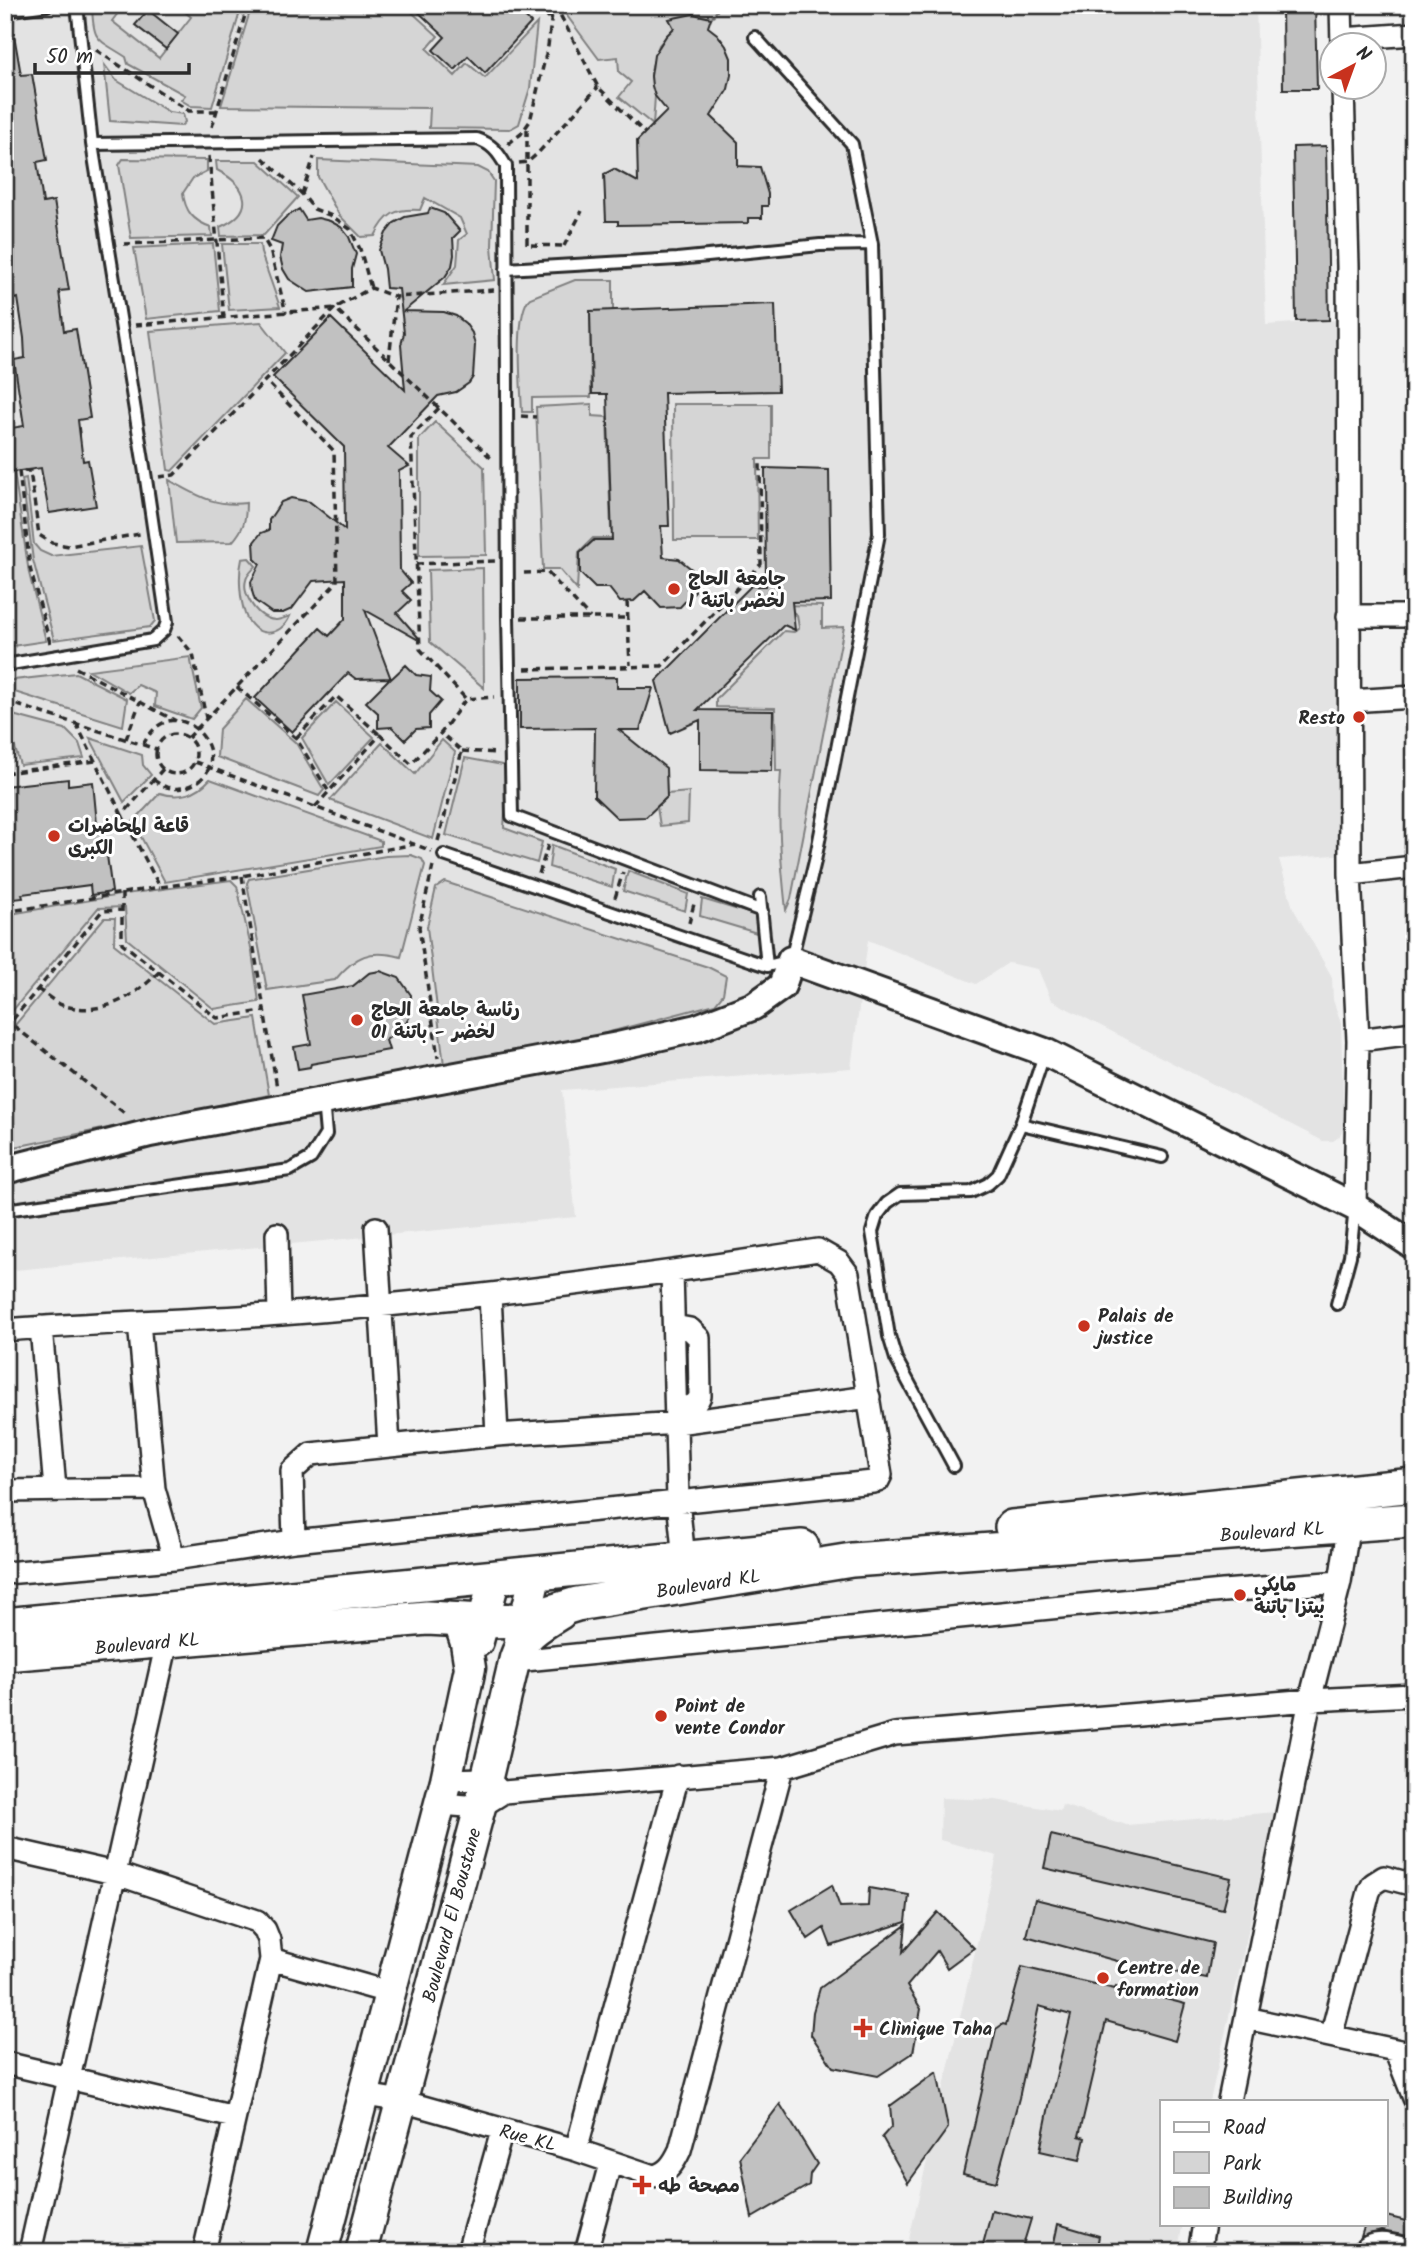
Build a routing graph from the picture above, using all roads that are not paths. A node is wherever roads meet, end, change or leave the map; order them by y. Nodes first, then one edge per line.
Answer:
1 (47, 5) edge
2 (77, 5) edge
3 (1341, 5) edge
4 (5, 11) edge
5 (1342, 32) edge
6 (1414, 34) edge
7 (755, 37) dead end
8 (1388, 37) edge
9 (1343, 102) edge
10 (92, 144) junction
11 (872, 244) junction
12 (506, 269) junction
13 (1348, 616) junction
14 (1414, 616) edge
15 (5, 665) edge
16 (1414, 697) edge
17 (1350, 701) junction
18 (440, 854) road end
19 (1414, 867) edge
20 (1350, 874) junction
21 (760, 897) dead end
22 (762, 911) junction
23 (779, 963) junction
24 (1414, 1033) edge
25 (1358, 1040) junction
26 (1045, 1052) junction
27 (323, 1100) junction
28 (1021, 1124) junction
29 (1162, 1157) dead end
30 (5, 1170) edge
31 (1355, 1207) junction
32 (5, 1210) edge
33 (376, 1228) dead end
34 (277, 1234) dead end
35 (1414, 1247) edge
36 (672, 1272) junction
37 (490, 1295) junction
38 (1337, 1304) dead end
39 (379, 1306) junction
40 (279, 1314) junction
41 (139, 1322) junction
42 (41, 1327) junction
43 (5, 1330) edge
44 (869, 1397) junction
45 (676, 1415) junction
46 (497, 1435) junction
47 (389, 1446) junction
48 (954, 1466) dead end
49 (1414, 1485) edge
50 (55, 1489) junction
51 (155, 1489) junction
52 (5, 1490) edge
53 (1352, 1492) junction
54 (678, 1502) junction
55 (1414, 1520) edge
56 (1350, 1526) junction
57 (294, 1541) junction
58 (174, 1559) junction
59 (684, 1559) junction
60 (5, 1573) edge
61 (536, 1573) junction
62 (495, 1577) junction
63 (1340, 1582) junction
64 (471, 1620) junction
65 (5, 1625) edge
66 (167, 1642) junction
67 (520, 1643) junction
68 (5, 1654) edge
69 (1414, 1695) edge
70 (1310, 1700) junction
71 (782, 1768) junction
72 (678, 1776) junction
73 (443, 1792) junction
74 (490, 1793) junction
75 (5, 1849) edge
76 (114, 1873) junction
77 (1414, 1885) edge
78 (271, 1959) junction
79 (391, 1993) junction
80 (1246, 2018) junction
81 (1331, 2036) junction
82 (1404, 2052) edge
83 (374, 2059) junction
84 (5, 2063) edge
85 (411, 2067) junction
86 (70, 2080) junction
87 (365, 2095) junction
88 (1414, 2098) edge
89 (1229, 2100) edge
90 (402, 2101) junction
91 (234, 2117) junction
92 (502, 2131) junction
93 (576, 2150) junction
94 (610, 2164) junction
95 (1204, 2226) edge
96 (1414, 2251) edge
97 (30, 2252) edge
98 (204, 2252) edge
99 (323, 2252) edge
100 (361, 2252) edge
101 (468, 2252) edge
102 (586, 2252) edge
103 (1199, 2252) edge
104 (1363, 2252) edge

1 - 4 lane
2 - 10 lane
3 - 5 street
6 - 8 street
7 - 11 lane
9 - 13 street
10 - 12 lane
10 - 15 lane
11 - 12 lane
11 - 23 lane
12 - 22 lane
13 - 14 street
13 - 17 street
16 - 17 street
17 - 20 street
18 - 23 lane
19 - 20 street
20 - 25 street
21 - 22 lane
22 - 23 lane
23 - 26 street
23 - 27 street
24 - 25 street
25 - 31 street
26 - 28 lane
26 - 31 street
27 - 30 street
27 - 32 lane
28 - 29 lane
28 - 48 lane
31 - 35 street
31 - 38 lane
33 - 39 street
34 - 40 street
36 - 37 street
36 - 44 street
36 - 45 street
37 - 39 street
37 - 46 street
39 - 40 street
39 - 47 street
40 - 41 street
41 - 42 street
41 - 51 street
42 - 43 street
42 - 50 street
44 - 45 street
44 - 54 street
45 - 46 street
45 - 54 street
46 - 47 street
47 - 57 street
49 - 53 main road, Boulevard KL
50 - 51 street
50 - 52 street
51 - 58 street
53 - 56 street
53 - 59 main road, Boulevard KL
54 - 57 street
54 - 59 street
55 - 56 main road, Boulevard KL
56 - 63 street
56 - 67 main road, Boulevard KL
57 - 58 street
58 - 60 street
59 - 61 main road, Boulevard KL
61 - 62 main road, Boulevard KL
61 - 67 main road, Boulevard El Boustane
62 - 64 main road
62 - 65 main road, Boulevard KL
63 - 67 street
63 - 70 street
64 - 66 main road, Boulevard KL
64 - 67 main road, Boulevard KL
64 - 73 main road
66 - 68 main road, Boulevard KL
66 - 76 street
67 - 74 main road, Boulevard El Boustane
69 - 70 street
70 - 71 street
70 - 80 street
71 - 72 street
71 - 94 street, Rue KL
72 - 74 street
72 - 93 street
73 - 74 street
73 - 74 street
73 - 79 main road
74 - 85 main road, Boulevard El Boustane
75 - 76 street
76 - 78 street
76 - 86 street
77 - 81 street
78 - 79 street
78 - 91 street
79 - 83 main road
80 - 81 street
80 - 89 street
81 - 82 street
82 - 88 street
83 - 85 main road
83 - 87 main road
84 - 86 street
85 - 90 main road, Boulevard El Boustane
86 - 91 street
86 - 97 street
87 - 90 street, Rue KL
87 - 99 main road
90 - 92 street, Rue KL
90 - 100 main road, Boulevard El Boustane
91 - 98 street
92 - 93 street, Rue KL
92 - 101 street
93 - 94 street, Rue KL
94 - 102 street
95 - 103 street
96 - 104 street

